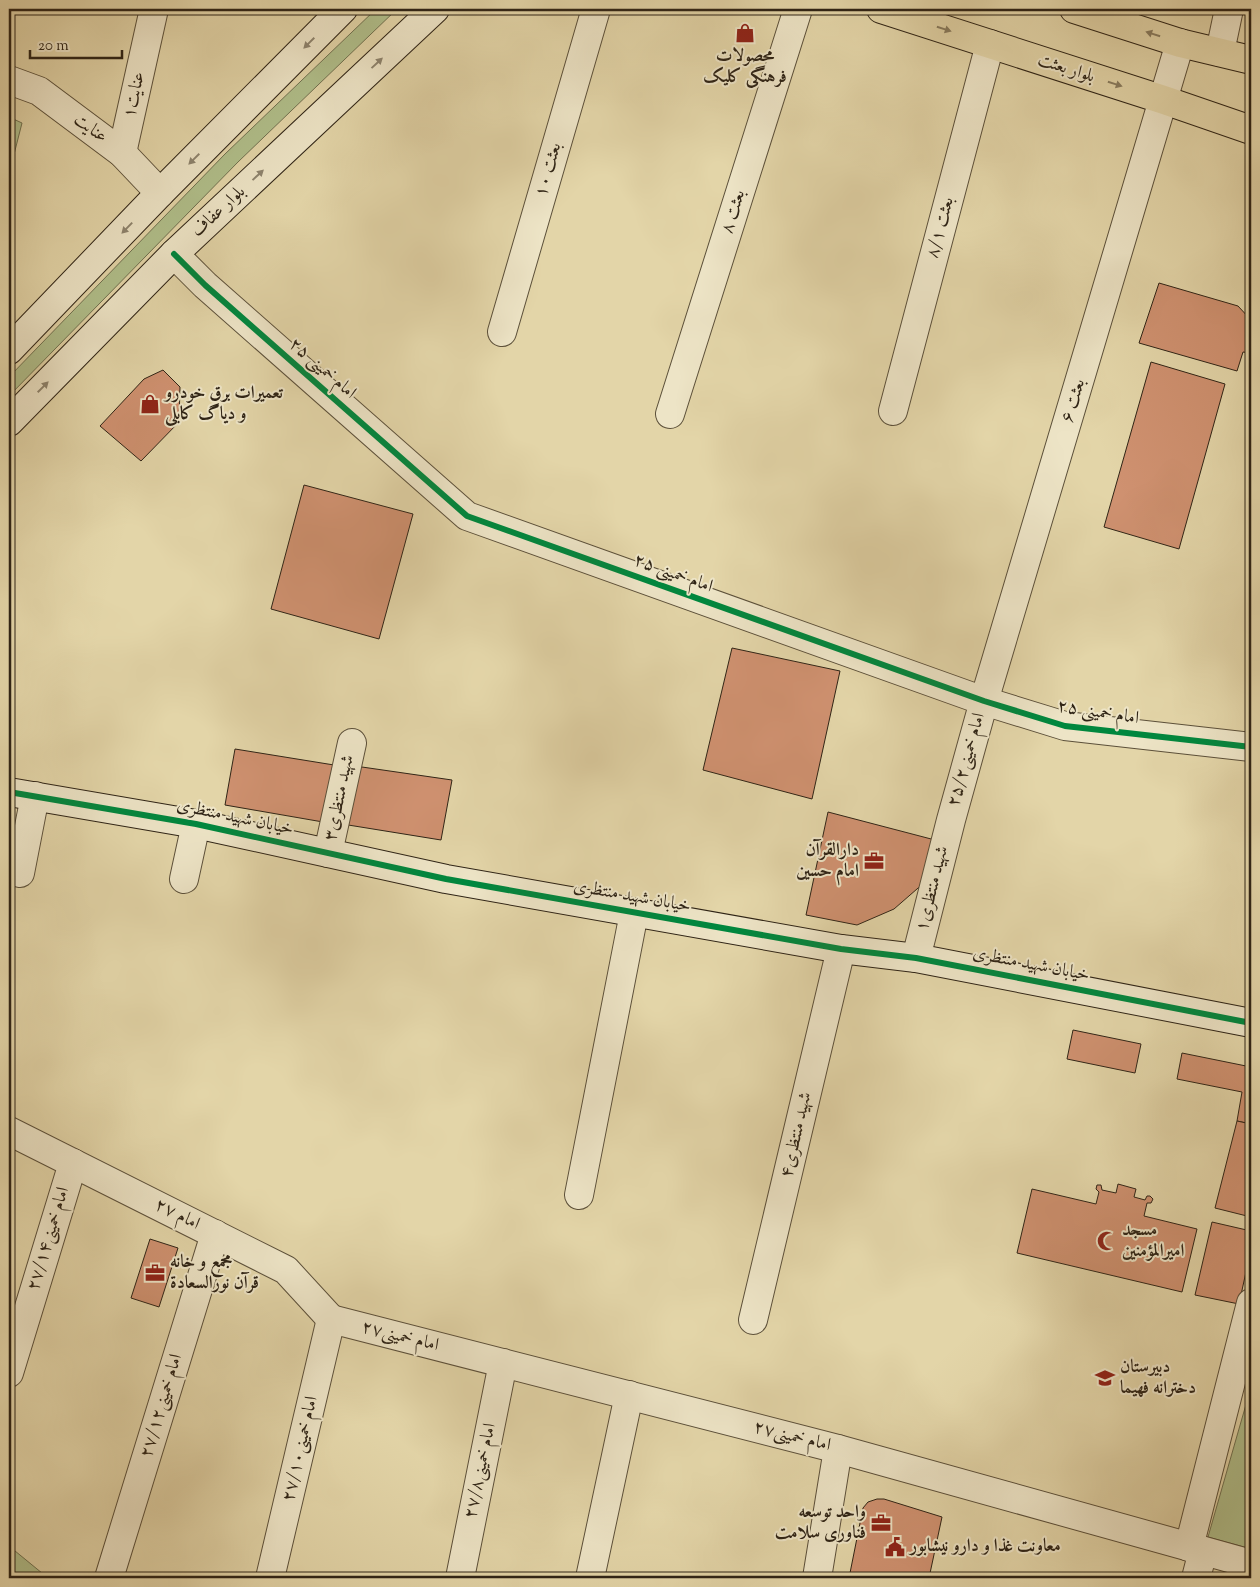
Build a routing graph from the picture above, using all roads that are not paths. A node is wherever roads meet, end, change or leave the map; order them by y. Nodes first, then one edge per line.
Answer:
1 (154, 9) edge
2 (343, 9) edge
3 (435, 9) edge
4 (596, 9) edge
5 (798, 9) edge
6 (881, 9) edge
7 (1074, 9) edge
8 (1229, 9) edge
9 (1180, 43) junction
10 (990, 44) junction
11 (1220, 52) junction
12 (1251, 60) edge
13 (9, 80) edge
14 (1164, 100) junction
15 (1251, 130) edge
16 (122, 152) junction
17 (160, 192) junction
18 (174, 254) junction
19 (502, 332) dead end
20 (9, 350) edge
21 (893, 411) dead end
22 (670, 414) dead end
23 (9, 422) edge
24 (984, 701) junction
25 (352, 743) dead end
26 (1251, 747) edge
27 (22, 794) edge
28 (951, 820) joint
29 (196, 824) junction
30 (328, 853) junction
31 (20, 873) dead end
32 (184, 879) dead end
33 (634, 913) junction
34 (841, 949) junction
35 (916, 958) junction
36 (1251, 1023) edge
37 (9, 1131) edge
38 (72, 1163) junction
39 (579, 1195) dead end
40 (215, 1234) junction
41 (1251, 1303) edge
42 (331, 1319) junction
43 (753, 1320) dead end
44 (503, 1363) junction
45 (9, 1373) edge
46 (629, 1395) junction
47 (838, 1449) junction
48 (1196, 1549) junction
49 (1251, 1564) edge
50 (109, 1578) edge
51 (270, 1578) edge
52 (460, 1578) edge
53 (590, 1578) edge
54 (817, 1578) edge
55 (1196, 1578) edge

1 - 16 street, عنایت۱
2 -> 17 street
18 -> 3 street, بلوار عفاف
4 - 19 street, بعثت ۱۰
5 - 22 street, بعثت ۸
6 -> 10 main road, بلوار بعثت
9 -> 7 main road
8 - 11 street
9 - 11 main road
9 - 14 street, بعثت ۶
10 -> 14 main road, بلوار بعثت
10 - 21 street, بعثت ۸/۱
11 - 12 main road
13 - 16 street, عنایت
14 - 15 main road, بلوار بعثت
14 - 24 street, بعثت ۶
16 - 17 street, عنایت
17 -> 20 street
23 -> 18 street, بلوار عفاف
18 - 24 street, امام خمینی ۲۵
24 - 26 street, امام خمینی ۲۵
24 - 28 street, امام خمینی۲۵/۲
25 - 30 street, شهید منتظری۳
27 - 29 street, خیابان شهید منتظری
27 - 31 street
28 - 35 street, شهید منتظری۱
29 - 30 street, خیابان شهید منتظری
29 - 32 street
30 - 33 street, خیابان شهید منتظری
33 - 34 street, خیابان شهید منتظری
33 - 39 street
34 - 35 street, خیابان شهید منتظری
34 - 43 street, شهید منتظری۴
35 - 36 street, خیابان شهید منتظری
37 - 38 street, امام ۲۷
38 - 40 street, امام ۲۷
38 - 45 street, امام خمینی۲۷/۱۴
40 - 42 street, امام ۲۷
40 - 50 street, امام خمینی۲۷/۱۲
41 - 48 street
42 - 44 street, امام خمینی۲۷
42 - 51 street, امام خمینی۲۷/۱۰
44 - 46 street, امام خمینی۲۷
44 - 52 street, امام خمینی۲۷/۸
46 - 47 street, امام خمینی۲۷
46 - 53 street
47 - 48 street, امام خمینی۲۷
47 - 54 street
48 - 49 street, امام خمینی۲۷
48 - 55 street

